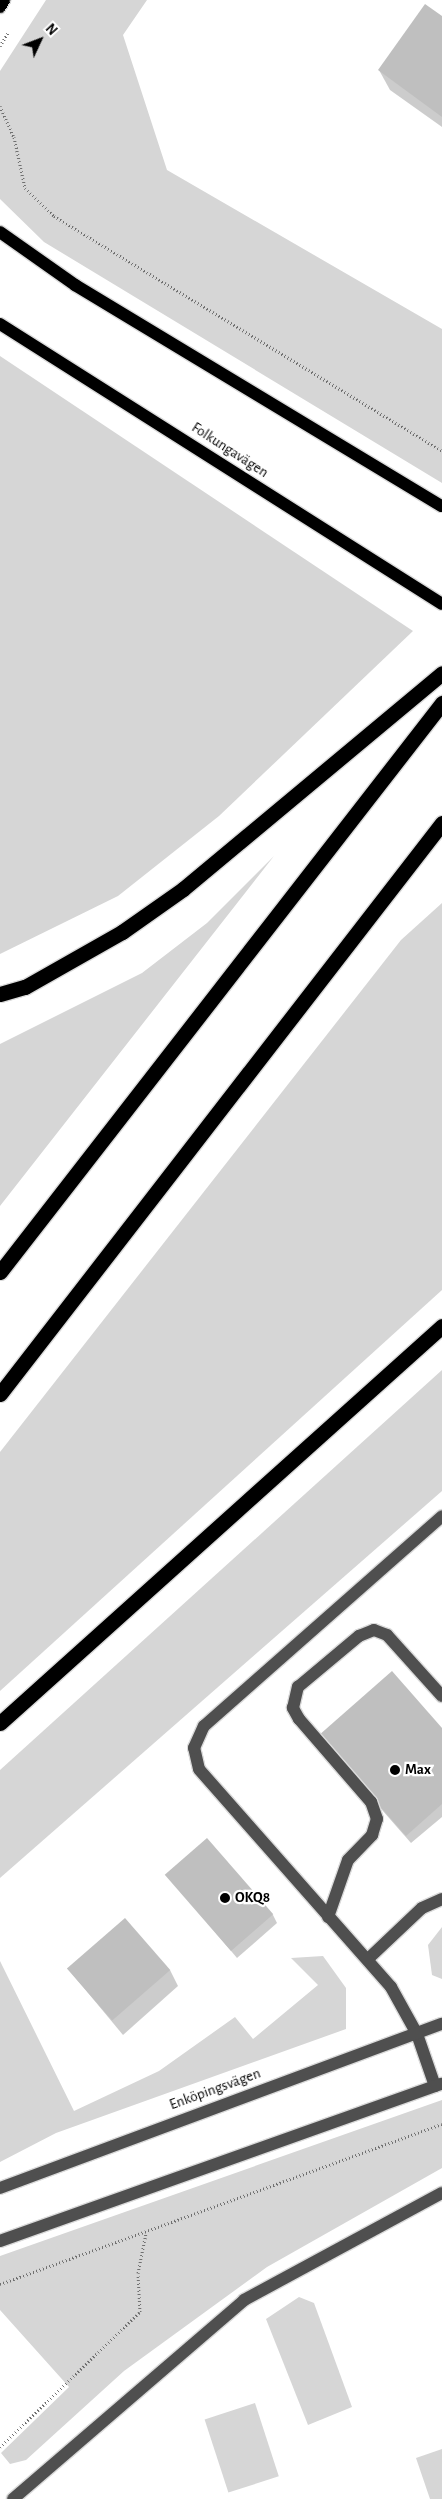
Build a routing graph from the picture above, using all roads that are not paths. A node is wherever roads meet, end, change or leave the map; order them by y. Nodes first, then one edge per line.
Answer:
1 (4, 0) edge
2 (0, 7) edge
3 (0, 232) edge
4 (0, 324) edge
5 (442, 506) edge
6 (442, 604) edge
7 (442, 674) edge
8 (442, 703) edge
9 (442, 823) edge
10 (0, 994) edge
11 (0, 1272) edge
12 (442, 1326) edge
13 (0, 1394) edge
14 (442, 1516) edge
15 (442, 1696) edge
16 (0, 1723) edge
17 (442, 1899) edge
18 (328, 1917) junction
19 (368, 1959) junction
20 (442, 2024) edge
21 (416, 2034) junction
22 (439, 2085) edge
23 (0, 2188) edge
24 (442, 2193) edge
25 (0, 2241) edge
26 (13, 2499) edge

1 - 2 main road
3 - 5 main road
4 - 6 main road, Folkungavägen
7 - 10 highway
8 - 11 highway
9 - 13 highway
12 - 16 highway
14 - 18 street
15 - 18 street
17 - 19 street
18 - 19 street
19 - 21 street
20 - 21 street, Enköpingsvägen
21 - 22 street
21 - 23 street, Enköpingsvägen
22 - 25 street
24 - 26 street

